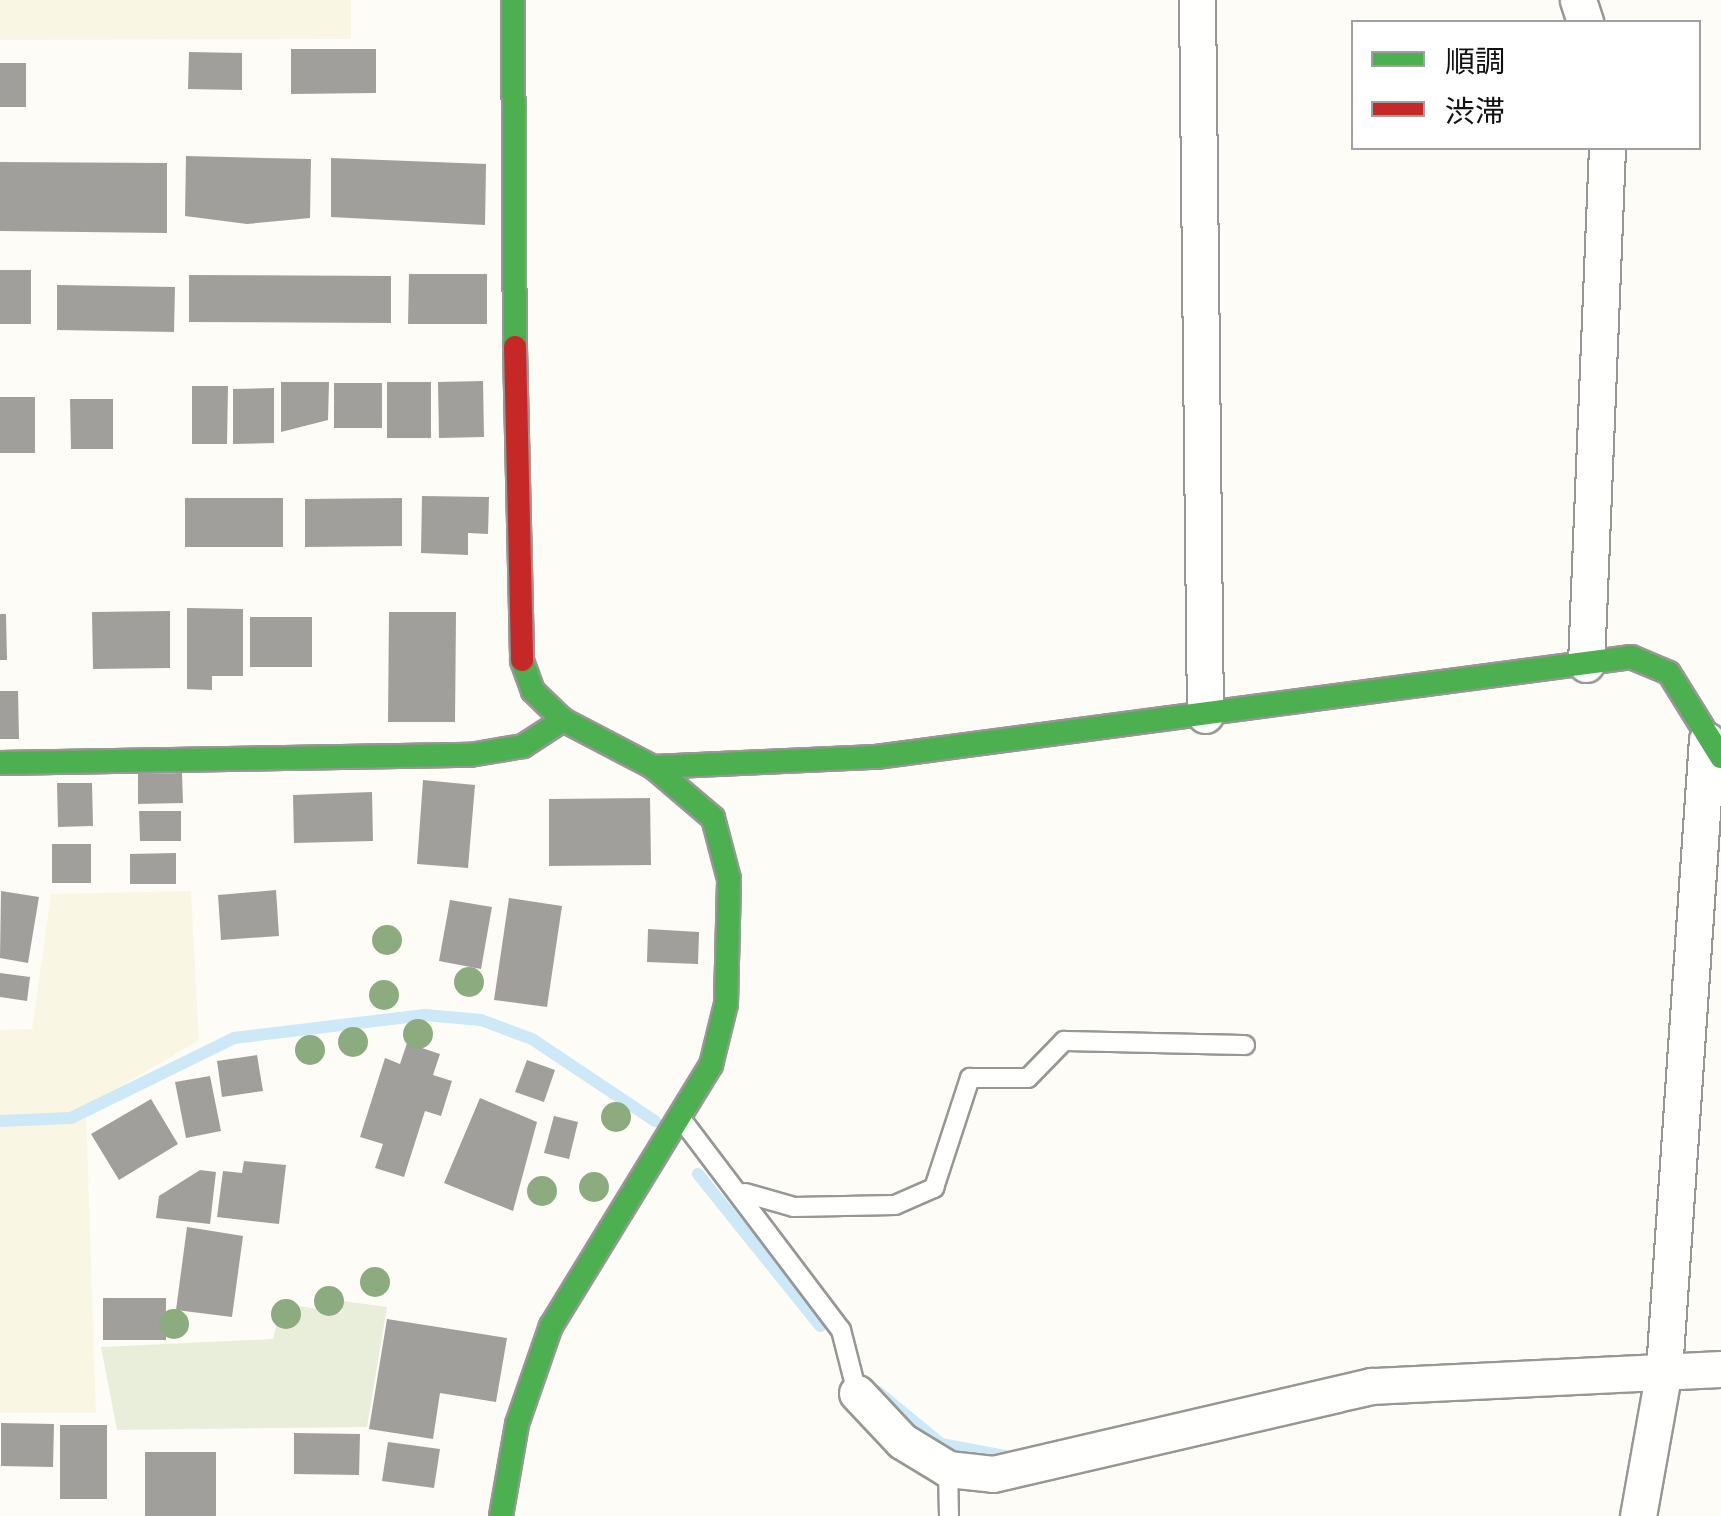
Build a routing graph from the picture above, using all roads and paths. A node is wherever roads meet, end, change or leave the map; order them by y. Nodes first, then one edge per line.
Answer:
1 (513, 0) edge
2 (1196, 0) edge
3 (1607, 150) edge
4 (1586, 664) junction
5 (1205, 715) junction
6 (562, 720) junction
7 (1714, 749) edge
8 (0, 763) edge
9 (653, 768) junction
10 (1245, 1046) dead end
11 (682, 1120) junction
12 (744, 1193) junction
13 (1721, 1369) edge
14 (1664, 1370) junction
15 (856, 1393) joint
16 (948, 1469) junction
17 (502, 1516) edge
18 (949, 1516) edge
19 (1638, 1516) edge

1 - 6 street
2 - 5 street
3 - 4 street
4 - 5 street
4 - 7 street
5 - 9 street
6 - 8 street
6 - 9 street
7 - 14 street
9 - 11 street
10 - 12 lane
11 - 12 lane
11 - 17 street
12 - 15 lane
13 - 14 street
14 - 16 street
14 - 19 street
15 - 16 street
16 - 18 lane

